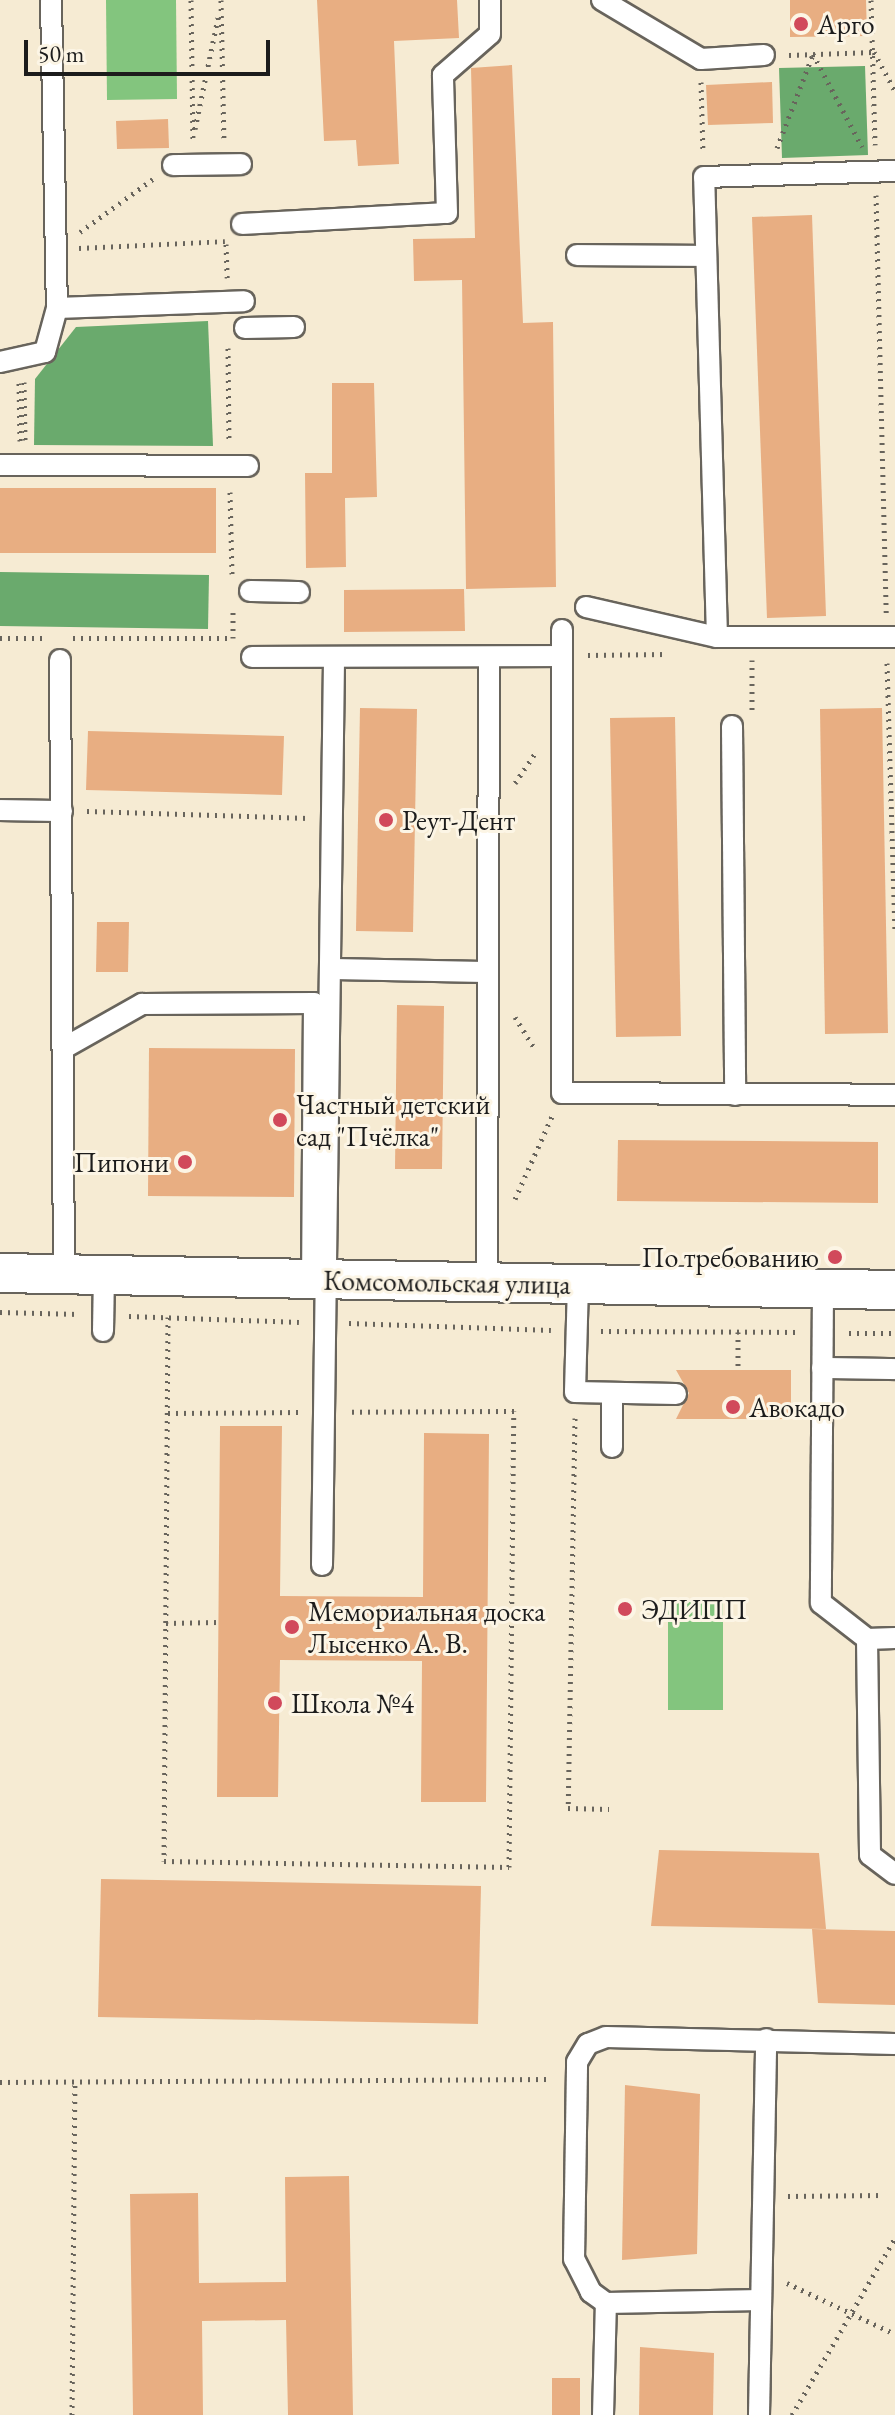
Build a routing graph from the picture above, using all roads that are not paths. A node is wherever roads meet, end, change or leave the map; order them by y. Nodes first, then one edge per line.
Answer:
1 (51, 0) edge
2 (490, 0) edge
3 (602, 0) edge
4 (764, 55) road end
5 (233, 164) road end
6 (183, 165) road end
7 (885, 172) edge
8 (234, 225) road end
9 (577, 255) dead end
10 (706, 256) junction
11 (244, 301) dead end
12 (57, 308) junction
13 (294, 327) dead end
14 (245, 328) dead end
15 (14, 361) edge
16 (15, 465) edge
17 (248, 466) dead end
18 (250, 591) dead end
19 (299, 592) dead end
20 (586, 607) dead end
21 (562, 630) dead end
22 (717, 637) junction
23 (891, 644) edge
24 (561, 656) junction
25 (252, 657) dead end
26 (489, 657) junction
27 (334, 658) junction
28 (60, 660) dead end
29 (732, 726) dead end
30 (0, 810) edge
31 (62, 811) junction
32 (331, 969) junction
33 (487, 972) junction
34 (64, 1048) junction
35 (735, 1095) junction
36 (895, 1095) edge
37 (0, 1273) edge
38 (64, 1274) junction
39 (104, 1275) junction
40 (319, 1279) junction
41 (487, 1283) junction
42 (578, 1284) junction
43 (823, 1289) junction
44 (895, 1290) edge
45 (104, 1323) road end
46 (822, 1368) junction
47 (895, 1369) edge
48 (612, 1393) junction
49 (676, 1394) dead end
50 (612, 1447) dead end
51 (322, 1565) dead end
52 (895, 1638) edge
53 (867, 1639) junction
54 (895, 1874) edge
55 (766, 2039) junction
56 (895, 2044) edge
57 (761, 2300) junction
58 (606, 2303) junction
59 (603, 2415) edge
60 (759, 2415) edge

1 - 12 lane
2 - 8 lane
3 - 4 lane
5 - 6 lane
7 - 10 lane
9 - 10 lane
10 - 22 lane
11 - 12 lane
12 - 15 lane
13 - 14 lane
16 - 17 lane
18 - 19 lane
20 - 22 lane
21 - 24 lane
22 - 23 lane
24 - 26 lane
24 - 35 lane
25 - 27 lane
26 - 27 lane
26 - 33 lane
27 - 32 lane
28 - 31 lane
29 - 35 lane
30 - 31 lane
31 - 34 lane
32 - 33 lane
32 - 40 lane
33 - 41 lane
34 - 38 lane
34 - 40 lane
35 - 36 lane
37 - 38 street, Комсомольская улица
38 - 39 street, Комсомольская улица
39 - 40 street, Комсомольская улица
39 - 45 lane
40 - 41 street, Комсомольская улица
40 - 51 lane
41 - 42 street, Комсомольская улица
42 - 43 street, Комсомольская улица
42 - 48 lane
43 - 44 street, Комсомольская улица
43 - 46 lane
46 - 47 lane
46 - 53 lane
48 - 49 lane
48 - 50 lane
52 - 53 lane
53 - 54 lane
55 - 56 lane
55 - 57 lane
55 - 58 lane
57 - 58 lane
57 - 60 lane
58 - 59 lane

